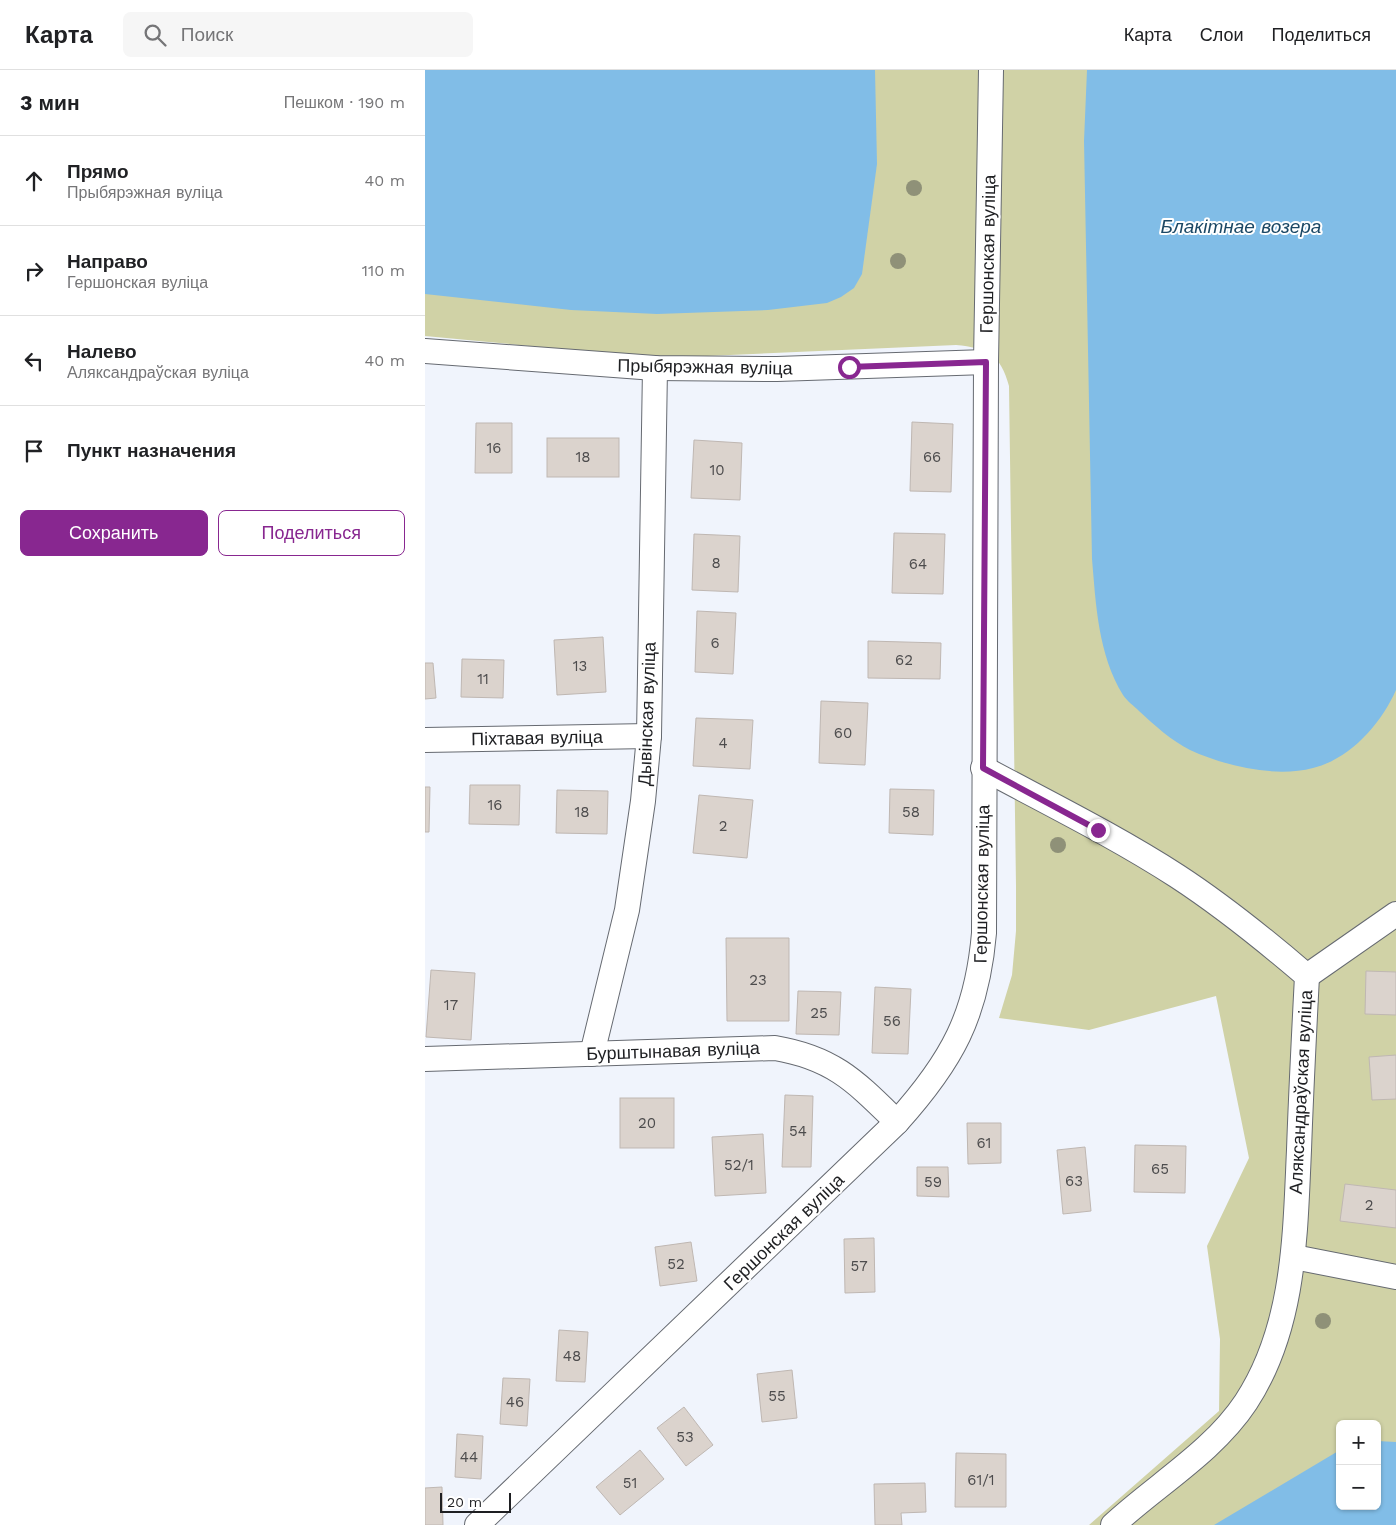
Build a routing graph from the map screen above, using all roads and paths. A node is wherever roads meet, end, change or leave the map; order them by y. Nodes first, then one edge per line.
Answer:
1 (991, 70) edge
2 (425, 351) edge
3 (986, 362) junction
4 (655, 368) junction
5 (649, 736) junction
6 (425, 740) edge
7 (983, 768) junction
8 (1396, 914) edge
9 (1307, 976) junction
10 (592, 1054) junction
11 (425, 1059) edge
12 (897, 1122) junction
13 (1294, 1257) junction
14 (1396, 1277) edge
15 (477, 1525) edge
16 (1113, 1525) edge

1 - 3 street, Гершонская вуліца
2 - 4 street, Прыбярэжная вуліца
3 - 4 street, Прыбярэжная вуліца
3 - 7 street, Гершонская вуліца
4 - 5 street, Дывінская вуліца
5 - 6 street, Піхтавая вуліца
5 - 10 street, Дывінская вуліца
7 - 9 street, Аляксандраўская вуліца
7 - 12 street, Гершонская вуліца
8 - 9 street
9 - 13 street, Аляксандраўская вуліца
10 - 11 street, Бурштынавая вуліца
10 - 12 street, Бурштынавая вуліца
12 - 15 street, Гершонская вуліца
13 - 14 street
13 - 16 street, Аляксандраўская вуліца

